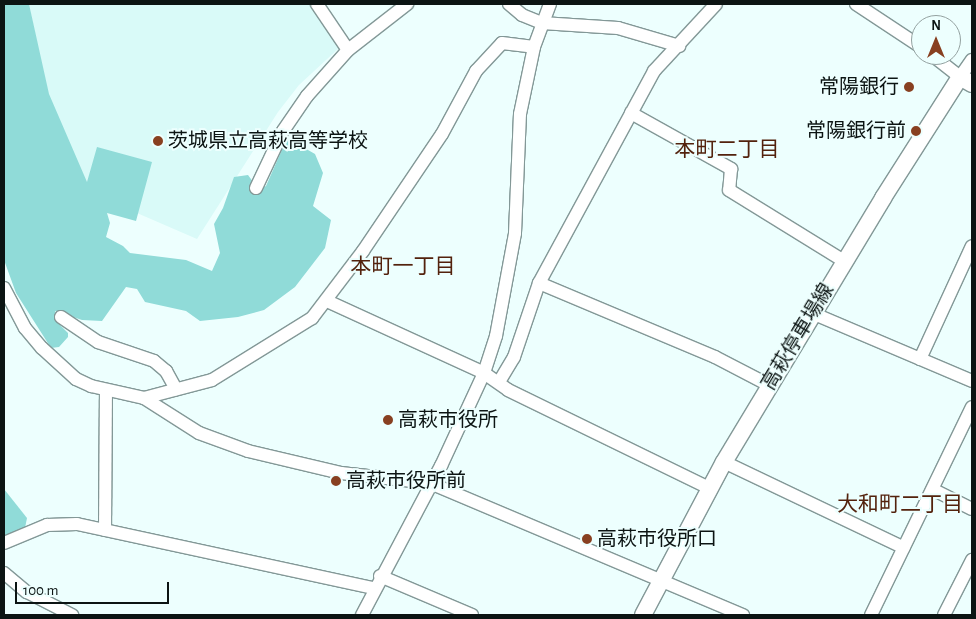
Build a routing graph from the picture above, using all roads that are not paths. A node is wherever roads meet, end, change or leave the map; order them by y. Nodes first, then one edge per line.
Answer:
1 (317, 4) edge
2 (407, 4) edge
3 (509, 4) edge
4 (550, 4) edge
5 (716, 4) edge
6 (856, 4) edge
7 (871, 7) edge
8 (542, 23) junction
9 (911, 39) edge
10 (679, 46) junction
11 (534, 47) junction
12 (348, 50) junction
13 (972, 60) edge
14 (945, 65) edge
15 (966, 81) edge
16 (631, 113) junction
17 (256, 188) dead end
18 (972, 246) edge
19 (844, 261) junction
20 (539, 283) junction
21 (4, 288) edge
22 (327, 300) junction
23 (812, 313) junction
24 (62, 317) dead end
25 (920, 359) junction
26 (484, 373) junction
27 (972, 381) edge
28 (499, 382) junction
29 (769, 385) junction
30 (176, 389) junction
31 (106, 390) junction
32 (144, 398) junction
33 (972, 407) edge
34 (724, 462) junction
35 (430, 484) junction
36 (709, 488) junction
37 (934, 490) junction
38 (972, 510) edge
39 (105, 530) junction
40 (4, 542) edge
41 (904, 548) junction
42 (972, 560) edge
43 (4, 573) edge
44 (380, 576) junction
45 (660, 578) junction
46 (374, 588) junction
47 (72, 615) edge
48 (362, 615) edge
49 (472, 615) edge
50 (643, 615) edge
51 (743, 615) edge
52 (871, 615) edge
53 (944, 615) edge

1 - 12 street
2 - 12 street
3 - 8 street
4 - 8 street
5 - 10 street
6 - 7 street
7 - 9 street
8 - 10 street
8 - 11 street
10 - 16 street
11 - 22 street
11 - 26 street
12 - 17 street
13 - 15 street
14 - 15 street
15 - 19 main road, 高萩停車場線
16 - 19 street
16 - 20 street
18 - 25 street
19 - 23 main road, 高萩停車場線
20 - 28 street
20 - 29 street
21 - 31 street
22 - 26 street
22 - 30 street
23 - 25 street
23 - 29 main road, 高萩停車場線
24 - 30 street
25 - 27 street
26 - 28 street
26 - 35 street
28 - 36 street
29 - 34 main road, 高萩停車場線
30 - 32 street
31 - 32 street
31 - 39 street
32 - 35 street
33 - 37 street
34 - 36 main road, 高萩停車場線
34 - 41 street
35 - 44 street
35 - 45 street
36 - 45 main road, 高萩停車場線
37 - 38 street
37 - 41 street
39 - 40 street
39 - 46 street
41 - 52 street
42 - 53 street
43 - 47 street
44 - 46 street
44 - 49 street
45 - 50 main road, 高萩停車場線
45 - 51 street
46 - 48 street

